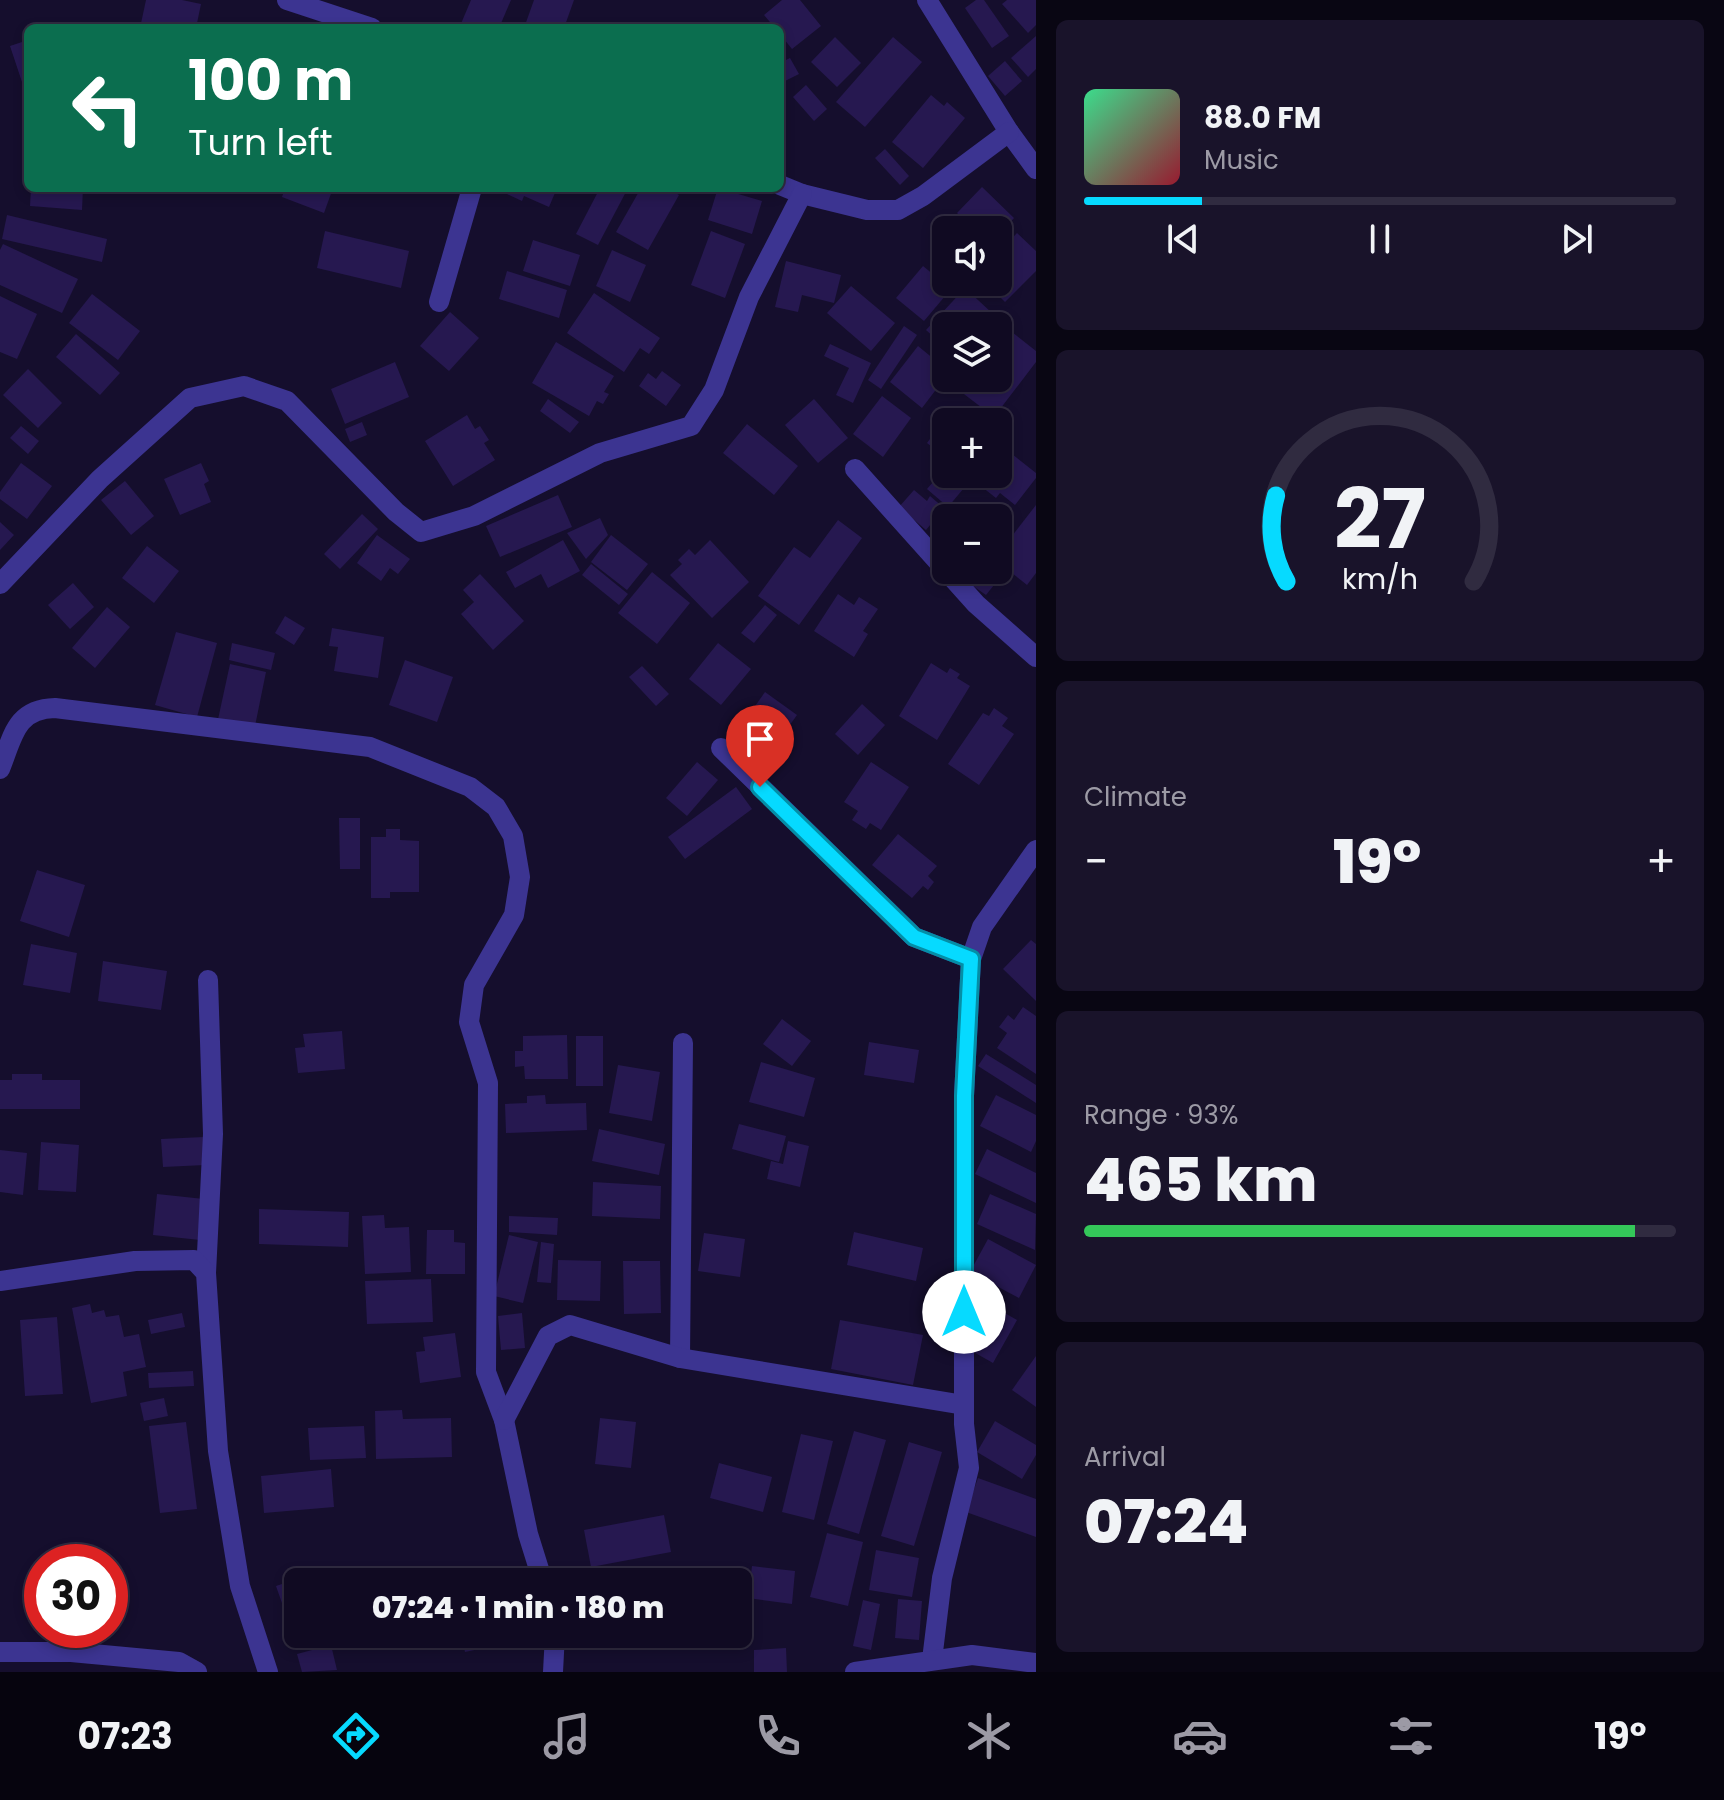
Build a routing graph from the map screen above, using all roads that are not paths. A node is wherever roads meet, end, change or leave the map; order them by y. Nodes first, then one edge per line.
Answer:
1 (287, 0) edge
2 (927, 0) edge
3 (360, 24) edge
4 (1009, 132) junction
5 (1033, 157) edge
6 (784, 187) edge
7 (471, 192) edge
8 (802, 194) junction
9 (439, 302) dead end
10 (855, 469) dead end
11 (0, 584) edge
12 (1036, 657) edge
13 (721, 748) dead end
14 (0, 769) edge
15 (1036, 850) edge
16 (971, 959) junction
17 (208, 980) dead end
18 (683, 1043) dead end
19 (206, 1273) junction
20 (0, 1281) edge
21 (680, 1358) junction
22 (964, 1405) junction
23 (504, 1420) junction
24 (539, 1568) edge
25 (554, 1648) edge
26 (0, 1652) edge
27 (932, 1660) junction
28 (1036, 1663) edge
29 (197, 1672) edge
30 (268, 1672) edge
31 (553, 1672) edge
32 (855, 1672) edge

1 - 3 street
2 - 4 street
4 - 5 street
4 - 8 street
6 - 8 street
7 - 9 street
8 - 11 street
10 - 12 street
13 - 16 street
14 - 23 street
15 - 16 street
16 - 22 street
17 - 19 street
18 - 21 street
19 - 20 street
19 - 30 street
21 - 22 street
21 - 23 street
22 - 27 street
23 - 24 street
25 - 31 street
26 - 29 street
27 - 28 street
27 - 32 street

